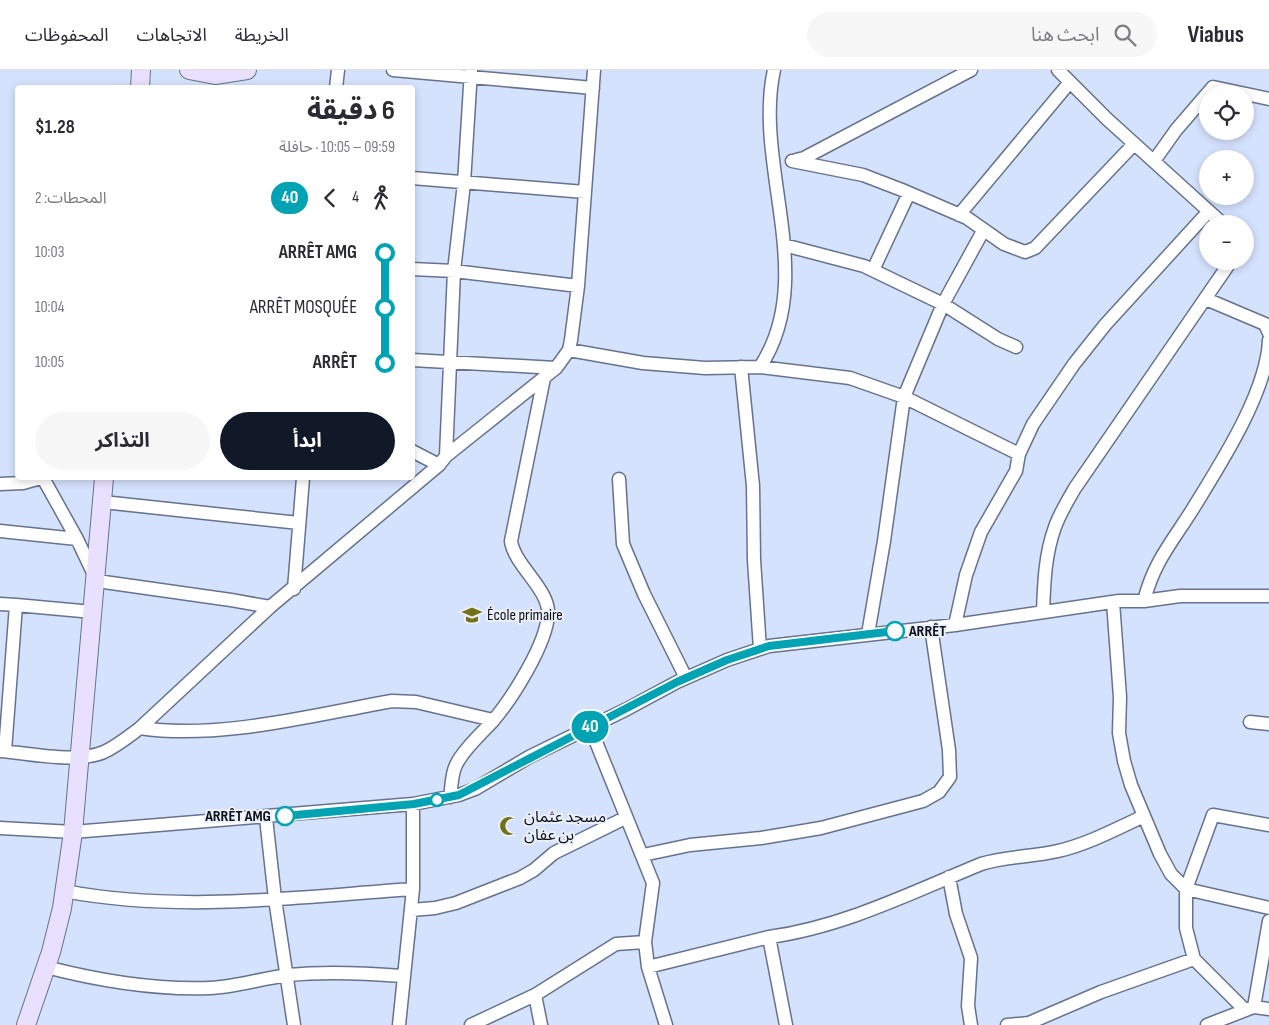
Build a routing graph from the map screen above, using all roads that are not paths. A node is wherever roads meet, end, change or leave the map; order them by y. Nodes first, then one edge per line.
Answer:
1 (141, 70) edge
2 (190, 70) edge
3 (248, 70) edge
4 (338, 70) edge
5 (393, 70) edge
6 (594, 70) edge
7 (774, 70) edge
8 (971, 70) edge
9 (1058, 70) edge
10 (471, 73) edge
11 (1070, 82) junction
12 (140, 85) edge
13 (336, 85) edge
14 (593, 88) junction
15 (1269, 100) edge
16 (1134, 144) junction
17 (792, 161) junction
18 (1154, 161) junction
19 (775, 164) junction
20 (415, 178) edge
21 (464, 183) junction
22 (585, 192) junction
23 (909, 193) junction
24 (1209, 211) junction
25 (959, 215) junction
26 (1213, 215) edge
27 (983, 231) junction
28 (784, 245) junction
29 (415, 269) edge
30 (873, 270) junction
31 (1225, 270) edge
32 (454, 271) junction
33 (578, 286) junction
34 (1206, 299) junction
35 (943, 304) junction
36 (1268, 325) edge
37 (1269, 340) edge
38 (1016, 347) dead end
39 (569, 350) junction
40 (415, 360) edge
41 (448, 364) junction
42 (741, 367) junction
43 (760, 367) junction
44 (556, 368) junction
45 (544, 378) junction
46 (904, 397) junction
47 (415, 452) edge
48 (1020, 454) junction
49 (442, 461) junction
50 (619, 479) dead end
51 (34, 480) edge
52 (43, 480) edge
53 (104, 480) edge
54 (303, 480) edge
55 (0, 484) edge
56 (102, 502) junction
57 (299, 523) junction
58 (0, 531) edge
59 (77, 539) junction
60 (96, 581) junction
61 (294, 589) junction
62 (1269, 596) edge
63 (1144, 601) junction
64 (1113, 602) junction
65 (0, 604) edge
66 (16, 605) junction
67 (270, 607) junction
68 (93, 612) junction
69 (1043, 612) junction
70 (955, 624) junction
71 (931, 627) junction
72 (868, 634) junction
73 (760, 648) junction
74 (686, 678) junction
75 (493, 720) junction
76 (1250, 722) dead end
77 (1269, 724) edge
78 (590, 727) junction
79 (140, 728) junction
80 (2, 751) edge
81 (79, 758) junction
82 (450, 797) junction
83 (414, 804) junction
84 (1144, 816) junction
85 (266, 818) junction
86 (625, 818) junction
87 (1269, 825) edge
88 (0, 828) edge
89 (73, 832) junction
90 (643, 855) junction
91 (949, 877) junction
92 (413, 889) junction
93 (1186, 889) junction
94 (64, 891) junction
95 (275, 899) junction
96 (1269, 908) edge
97 (412, 910) junction
98 (1269, 920) edge
99 (769, 937) junction
100 (644, 942) junction
101 (1194, 959) junction
102 (46, 967) junction
103 (648, 967) junction
104 (287, 975) junction
105 (402, 976) junction
106 (535, 995) junction
107 (1250, 1008) junction
108 (1269, 1009) edge
109 (26, 1025) edge
110 (294, 1025) edge
111 (399, 1025) edge
112 (471, 1025) edge
113 (541, 1025) edge
114 (666, 1025) edge
115 (786, 1025) edge
116 (971, 1025) edge
117 (1007, 1025) edge
118 (1207, 1025) edge

1 - 12 main road
2 - 3 main road
4 - 13 street
5 - 10 street
6 - 14 street
7 - 19 street
8 - 17 street
9 - 11 street
10 - 14 street
10 - 21 street
11 - 16 street
11 - 25 street
14 - 22 street
15 - 18 street
16 - 18 street
16 - 27 street
17 - 19 street
17 - 23 street
18 - 24 street
19 - 28 street
20 - 21 street
21 - 22 street
21 - 32 street
22 - 33 street
23 - 25 street
23 - 30 street
24 - 26 street
24 - 48 street
25 - 27 street
27 - 35 street
28 - 30 street
28 - 43 street
29 - 32 street
30 - 35 street
31 - 34 street
32 - 33 street
32 - 41 street
33 - 39 street
34 - 36 street
34 - 69 street
35 - 38 street
35 - 46 street
37 - 63 street
39 - 42 street
39 - 44 street
40 - 41 street
41 - 44 street
41 - 49 street
42 - 43 street
42 - 73 street
43 - 46 street
44 - 45 street
45 - 49 street
45 - 75 street
46 - 48 street
46 - 72 street
47 - 49 street
48 - 70 street
49 - 61 street
50 - 74 street
51 - 55 street
52 - 59 street
53 - 56 main road
54 - 57 street
56 - 57 street
56 - 60 main road
57 - 61 street
58 - 59 street
59 - 60 street
60 - 67 street
60 - 68 main road
61 - 67 street
62 - 63 street
63 - 64 street
64 - 69 street
64 - 84 street
65 - 66 street
66 - 68 street
66 - 80 street
67 - 79 street
68 - 81 main road
69 - 70 street
70 - 71 street
71 - 72 street
71 - 90 street
72 - 73 street
73 - 74 street
74 - 78 street
75 - 79 street
75 - 82 street
76 - 77 street
78 - 82 street
78 - 86 street
79 - 81 street
80 - 81 street
81 - 89 main road
82 - 83 street
83 - 85 street
83 - 92 street
84 - 91 street
84 - 93 street
85 - 89 street
85 - 95 street
86 - 90 street
86 - 97 street
87 - 93 street
88 - 89 street
89 - 94 main road
90 - 100 street
91 - 99 street
91 - 116 street
92 - 95 street
92 - 97 street
93 - 96 street
93 - 101 street
94 - 95 street
94 - 102 main road
95 - 104 street
97 - 105 street
98 - 107 street
99 - 103 street
99 - 115 street
100 - 103 street
100 - 106 street
101 - 107 street
101 - 117 street
102 - 104 street
102 - 109 main road
103 - 114 street
104 - 105 street
104 - 110 street
105 - 111 street
106 - 112 street
106 - 113 street
107 - 108 street
107 - 118 street

